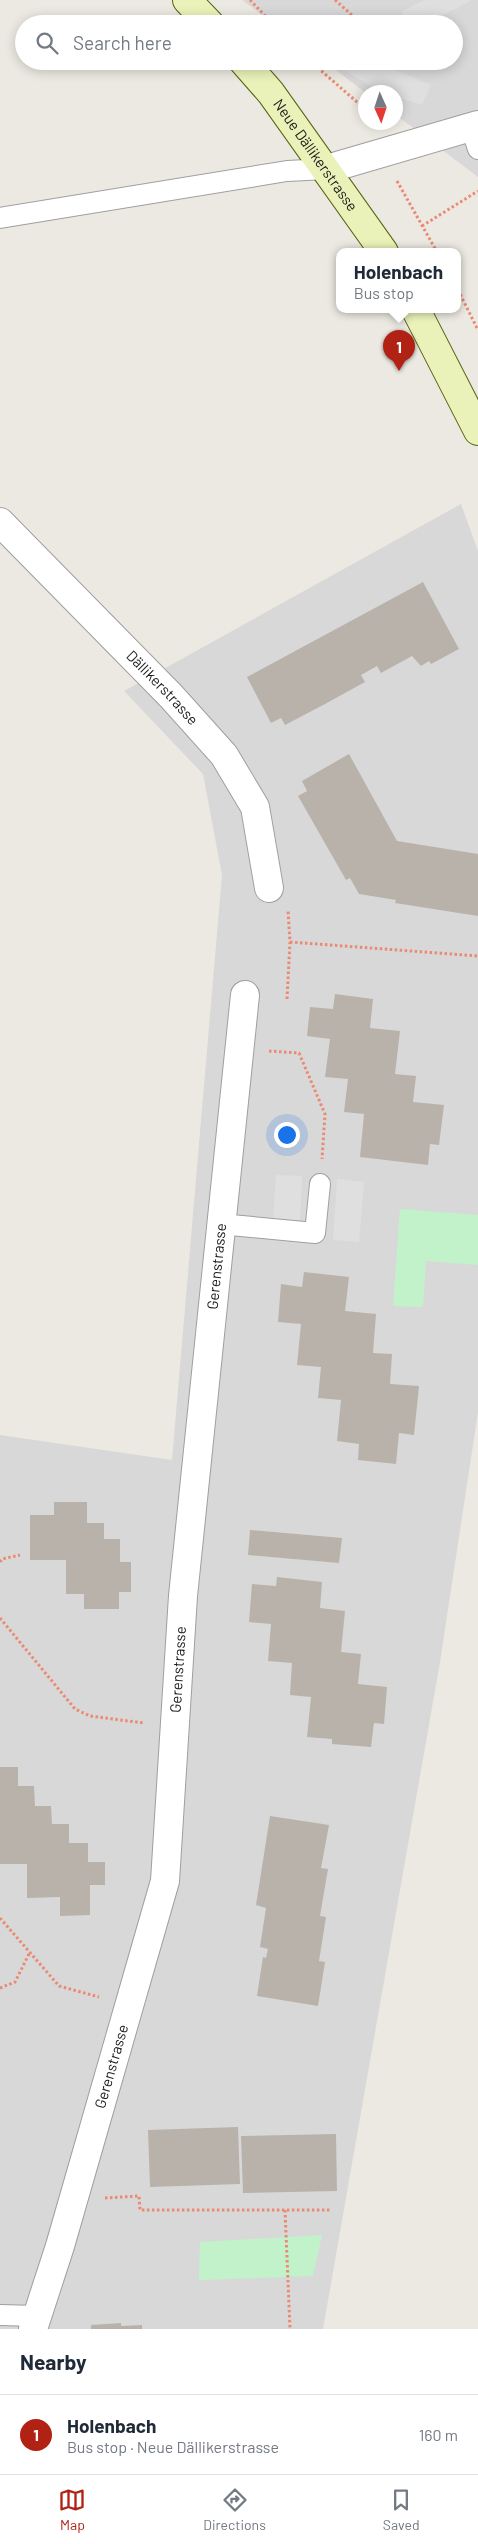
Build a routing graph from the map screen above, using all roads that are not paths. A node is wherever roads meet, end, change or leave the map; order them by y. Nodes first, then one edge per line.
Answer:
1 (187, 0) edge
2 (201, 15) edge
3 (251, 70) edge
4 (476, 134) edge
5 (327, 169) junction
6 (0, 218) edge
7 (381, 248) edge
8 (418, 313) edge
9 (478, 430) edge
10 (0, 522) edge
11 (269, 888) road end
12 (245, 995) dead end
13 (320, 1184) road end
14 (220, 1224) junction
15 (0, 2315) edge
16 (35, 2322) edge

1 - 2 street
3 - 5 street, Neue Dällikerstrasse
4 - 5 street
5 - 6 lane
5 - 7 street, Neue Dällikerstrasse
8 - 9 street
10 - 11 street, Dällikerstrasse
12 - 14 street, Gerenstrasse
13 - 14 lane
14 - 16 street, Gerenstrasse
15 - 16 lane

